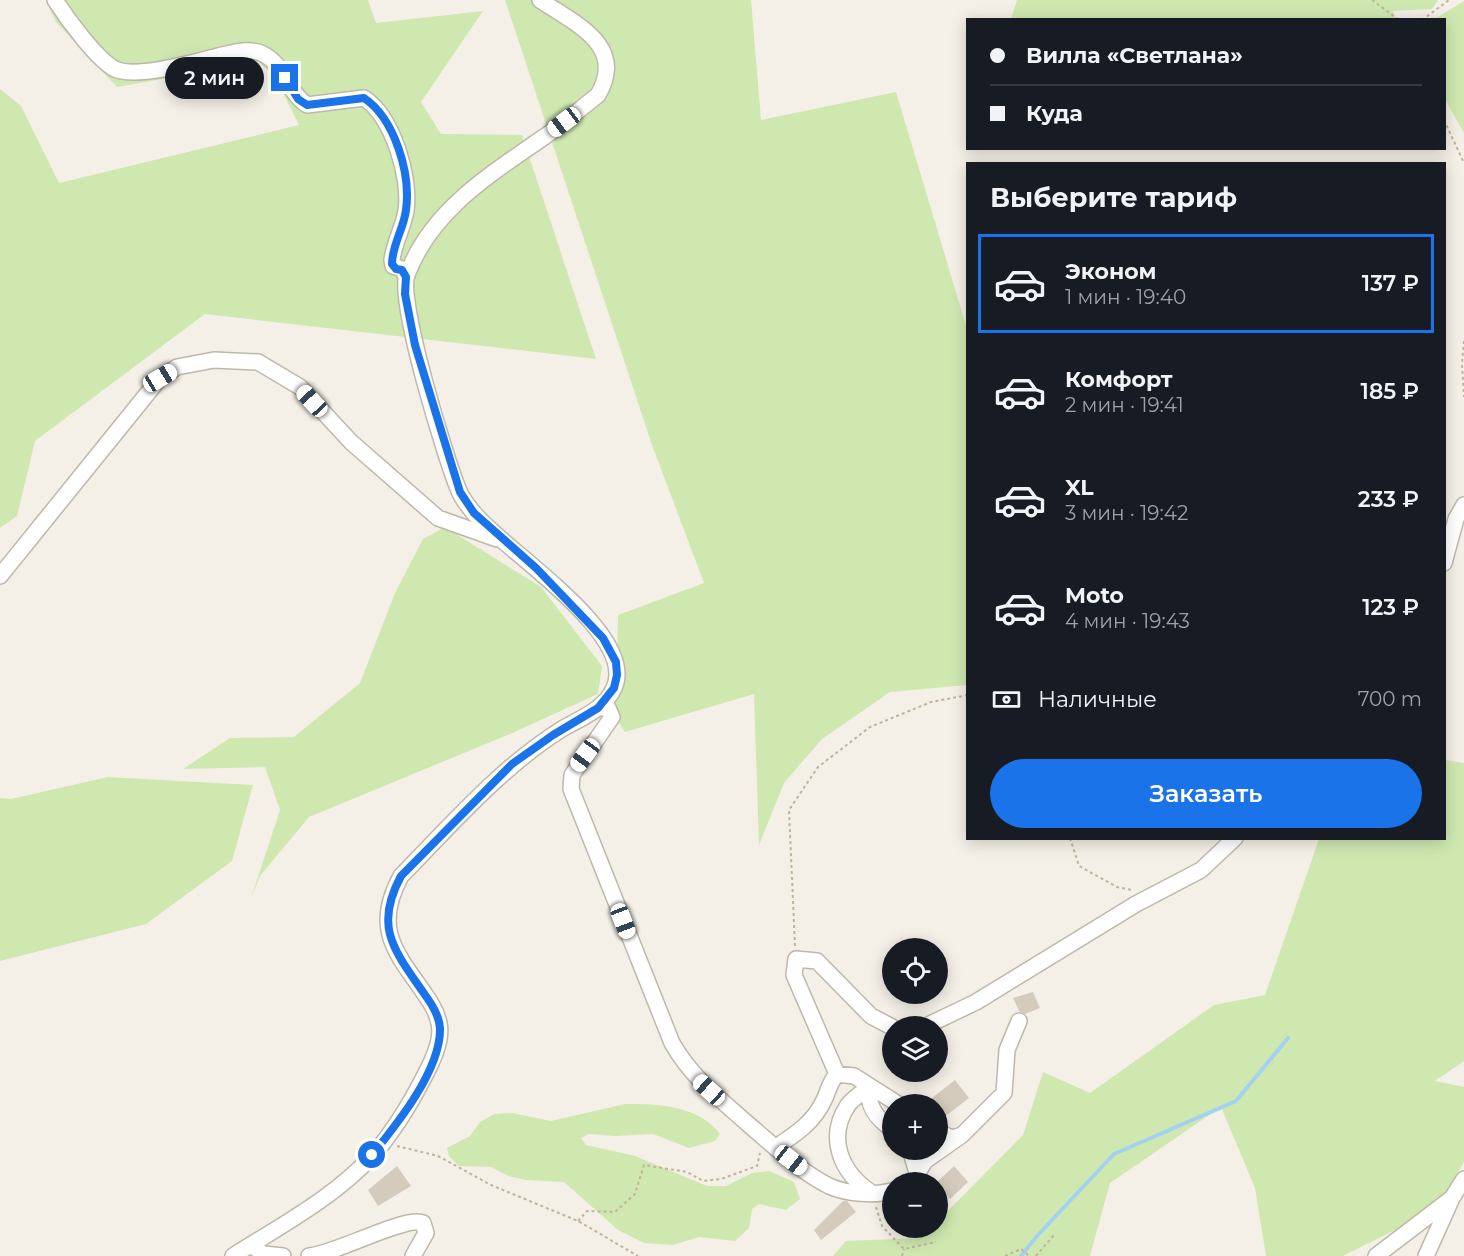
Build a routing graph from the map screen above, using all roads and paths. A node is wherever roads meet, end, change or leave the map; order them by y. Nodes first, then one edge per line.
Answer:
1 (55, 0) edge
2 (540, 0) edge
3 (1372, 0) edge
4 (1449, 0) edge
5 (1396, 18) edge
6 (1425, 18) edge
7 (1446, 124) edge
8 (1464, 164) edge
9 (406, 277) junction
10 (1464, 340) edge
11 (1464, 397) edge
12 (1464, 505) edge
13 (505, 543) junction
14 (1446, 556) edge
15 (0, 576) edge
16 (966, 695) edge
17 (598, 708) junction
18 (1071, 840) edge
19 (1232, 840) edge
20 (1152, 895) junction
21 (796, 959) junction
22 (947, 1016) edge
23 (882, 1021) edge
24 (1018, 1021) dead end
25 (837, 1074) junction
26 (870, 1087) junction
27 (882, 1094) edge
28 (882, 1119) edge
29 (962, 1135) junction
30 (948, 1136) edge
31 (382, 1142) junction
32 (770, 1142) junction
33 (919, 1172) edge
34 (1464, 1179) edge
35 (882, 1193) edge
36 (874, 1195) junction
37 (1452, 1198) junction
38 (578, 1221) junction
39 (1054, 1235) dead end
40 (936, 1242) dead end
41 (251, 1245) junction
42 (904, 1249) junction
43 (265, 1255) edge
44 (233, 1256) edge
45 (283, 1256) edge
46 (309, 1256) edge
47 (413, 1256) edge
48 (638, 1256) edge
49 (902, 1256) edge
50 (1005, 1256) edge
51 (1029, 1256) edge
52 (1036, 1256) edge
53 (1376, 1256) edge
54 (1426, 1256) edge

1 - 9 street
2 - 9 street
3 - 5 path
4 - 6 path
7 - 8 path
9 - 13 street
10 - 11 path
12 - 14 street
13 - 15 street
13 - 17 street
16 - 21 path
17 - 31 street
17 - 32 street
18 - 20 path
19 - 20 street
20 - 22 street
21 - 23 street
21 - 25 street
24 - 29 street
25 - 26 street
25 - 32 street
26 - 27 street
26 - 28 street
26 - 36 street
29 - 30 street
29 - 33 street
31 - 38 path
31 - 41 street
32 - 36 street
32 - 38 path
34 - 37 street
35 - 36 street
36 - 42 path
37 - 53 street
37 - 54 street
38 - 48 path
39 - 52 path
40 - 42 path
41 - 43 street
41 - 44 street
42 - 49 path
43 - 45 street
46 - 47 street
50 - 51 path

